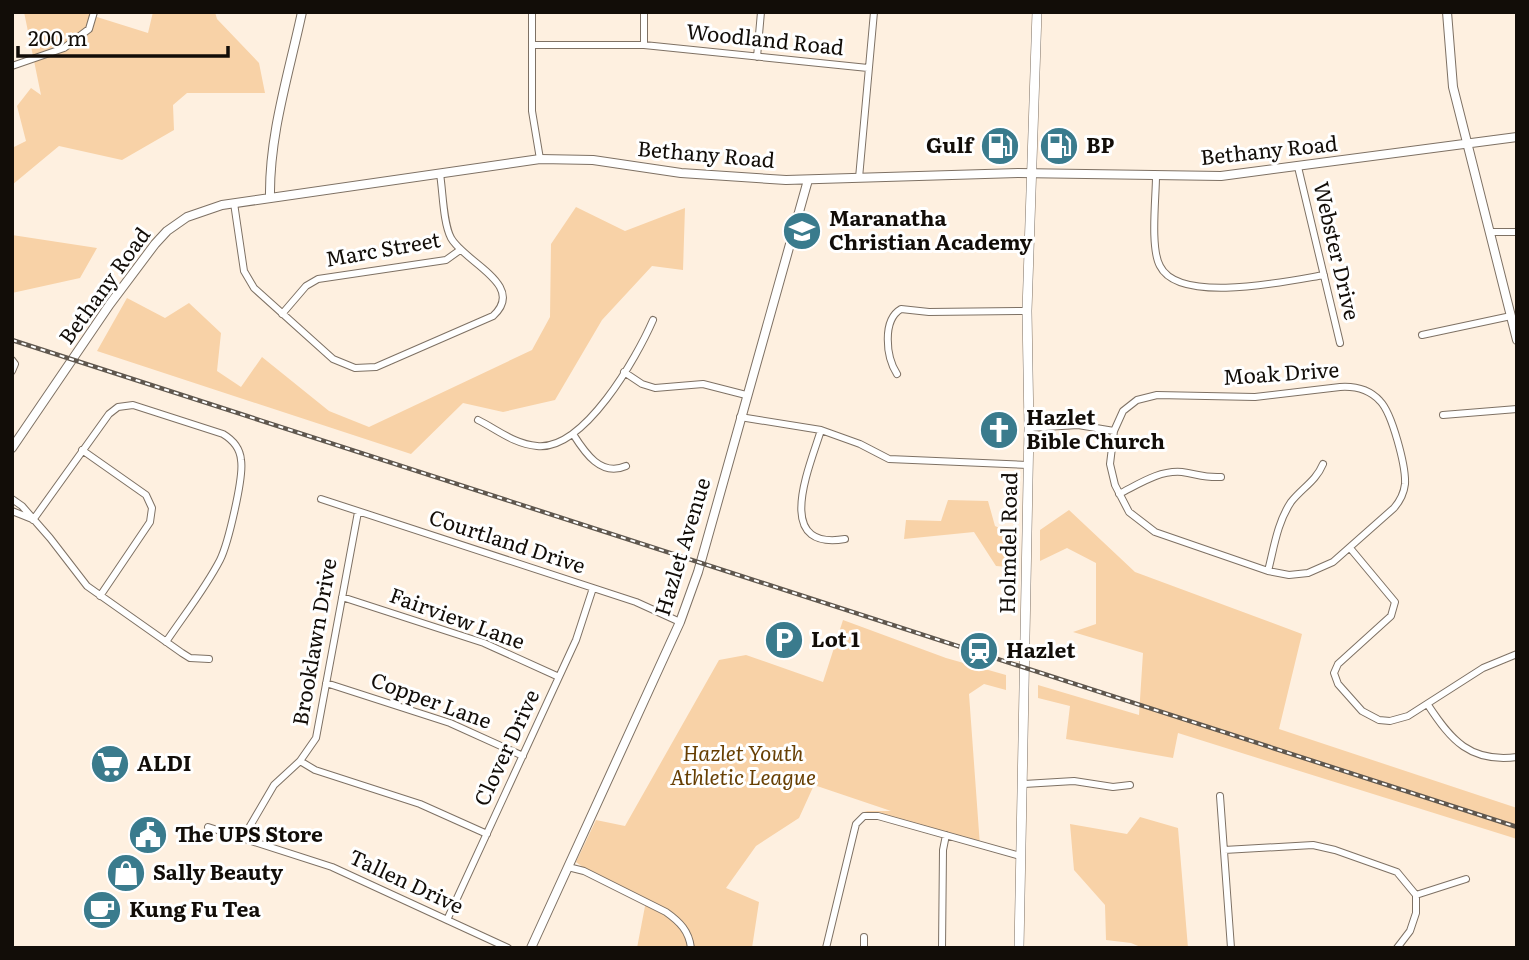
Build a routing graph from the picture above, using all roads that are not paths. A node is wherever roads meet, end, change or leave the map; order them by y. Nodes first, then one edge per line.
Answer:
1 (94, 12) edge
2 (302, 12) edge
3 (532, 12) edge
4 (644, 12) edge
5 (761, 12) edge
6 (874, 12) edge
7 (1037, 12) edge
8 (1447, 12) edge
9 (644, 45) junction
10 (532, 46) junction
11 (757, 57) junction
12 (12, 66) edge
13 (868, 68) junction
14 (1517, 136) edge
15 (1467, 143) junction
16 (540, 159) junction
17 (1298, 167) junction
18 (440, 174) junction
19 (1030, 174) junction
20 (1156, 176) junction
21 (859, 178) junction
22 (808, 180) junction
23 (270, 197) junction
24 (234, 203) junction
25 (1490, 232) junction
26 (1517, 232) edge
27 (460, 250) junction
28 (1324, 275) junction
29 (1027, 311) junction
30 (282, 314) junction
31 (1511, 316) junction
32 (653, 320) dead end
33 (1516, 333) edge
34 (1422, 335) dead end
35 (1340, 343) dead end
36 (12, 360) edge
37 (12, 371) edge
38 (624, 372) junction
39 (897, 373) dead end
40 (746, 395) junction
41 (1517, 409) edge
42 (1443, 415) dead end
43 (740, 416) junction
44 (478, 420) dead end
45 (1029, 428) junction
46 (821, 430) junction
47 (1114, 430) junction
48 (12, 433) edge
49 (23, 433) junction
50 (573, 434) junction
51 (12, 448) edge
52 (82, 450) junction
53 (1323, 464) dead end
54 (1028, 465) junction
55 (626, 466) dead end
56 (1221, 477) dead end
57 (1119, 494) junction
58 (12, 499) edge
59 (321, 499) dead end
60 (12, 511) edge
61 (358, 512) junction
62 (33, 520) junction
63 (845, 539) dead end
64 (1350, 548) junction
65 (1268, 571) junction
66 (593, 588) junction
67 (100, 596) junction
68 (342, 597) junction
69 (680, 622) junction
70 (166, 642) junction
71 (1517, 654) edge
72 (209, 659) dead end
73 (559, 677) junction
74 (326, 683) junction
75 (1428, 705) junction
76 (523, 756) junction
77 (1517, 757) edge
78 (300, 761) junction
79 (1024, 784) junction
80 (1130, 785) dead end
81 (1220, 796) dead end
82 (208, 827) dead end
83 (487, 834) junction
84 (946, 835) junction
85 (243, 838) junction
86 (1224, 850) junction
87 (1020, 856) junction
88 (568, 867) junction
89 (1466, 879) dead end
90 (1416, 895) junction
91 (447, 920) junction
92 (864, 937) dead end
93 (1399, 945) edge
94 (508, 948) edge
95 (531, 948) edge
96 (691, 948) edge
97 (826, 948) edge
98 (864, 948) edge
99 (942, 948) edge
100 (1019, 948) edge
101 (1231, 948) edge
102 (1409, 948) edge

1 - 12 street
2 - 23 street
3 - 10 street
4 - 9 street
5 - 11 street
6 - 13 street
7 - 19 main road, Holmdel Road
8 - 15 street
9 - 10 street, Woodland Road
9 - 11 street, Woodland Road
10 - 16 street
11 - 13 street, Woodland Road
13 - 21 street
14 - 15 street, Bethany Road
15 - 17 street, Bethany Road
15 - 25 street
16 - 18 street, Bethany Road
16 - 22 street, Bethany Road
17 - 20 street, Bethany Road
17 - 28 street, Webster Drive
18 - 23 street, Bethany Road
18 - 27 street
19 - 20 street, Bethany Road
19 - 21 street, Bethany Road
19 - 29 main road, Holmdel Road
20 - 28 street
21 - 22 street, Bethany Road
22 - 40 street, Hazlet Avenue
23 - 24 street, Bethany Road
24 - 30 street
24 - 49 street, Bethany Road
25 - 26 street
25 - 31 street
27 - 30 street, Marc Street
27 - 30 street
28 - 35 street, Webster Drive
29 - 39 street
29 - 45 main road, Holmdel Road
31 - 33 street
31 - 34 street
32 - 38 street
36 - 37 street
38 - 40 street
38 - 50 street
40 - 43 street, Hazlet Avenue
41 - 42 street
43 - 46 street
43 - 69 street, Hazlet Avenue
44 - 50 street
45 - 47 street
45 - 54 main road, Holmdel Road
46 - 54 street
46 - 63 street
47 - 57 street, Moak Drive
47 - 64 street, Moak Drive
48 - 49 street
49 - 51 street, Bethany Road
50 - 55 street
52 - 62 street
52 - 67 street
52 - 70 street
53 - 65 street
54 - 79 main road, Holmdel Road
56 - 57 street
57 - 65 street, Moak Drive
58 - 62 street
59 - 61 street, Courtland Drive
60 - 62 street
61 - 66 street, Courtland Drive
61 - 68 street, Brooklawn Drive
62 - 67 street
64 - 65 street, Moak Drive
64 - 75 street
66 - 69 street, Courtland Drive
66 - 73 street, Clover Drive
67 - 70 street
68 - 73 street, Fairview Lane
68 - 74 street, Brooklawn Drive
69 - 88 street, Hazlet Avenue
70 - 72 street
71 - 75 street
73 - 76 street, Clover Drive
74 - 76 street, Copper Lane
74 - 78 street, Brooklawn Drive
75 - 77 street
76 - 83 street, Clover Drive
78 - 83 street
78 - 85 street, Brooklawn Drive
79 - 80 street
79 - 87 main road, Holmdel Road
81 - 86 street
82 - 85 street, Tallen Drive
83 - 91 street, Clover Drive
84 - 87 street
84 - 97 street
84 - 99 street
85 - 91 street, Tallen Drive
86 - 90 street
86 - 101 street
87 - 100 main road, Holmdel Road
88 - 95 street, Hazlet Avenue
88 - 96 street
89 - 90 street
90 - 93 street
91 - 94 street, Tallen Drive
92 - 98 street
93 - 102 street

